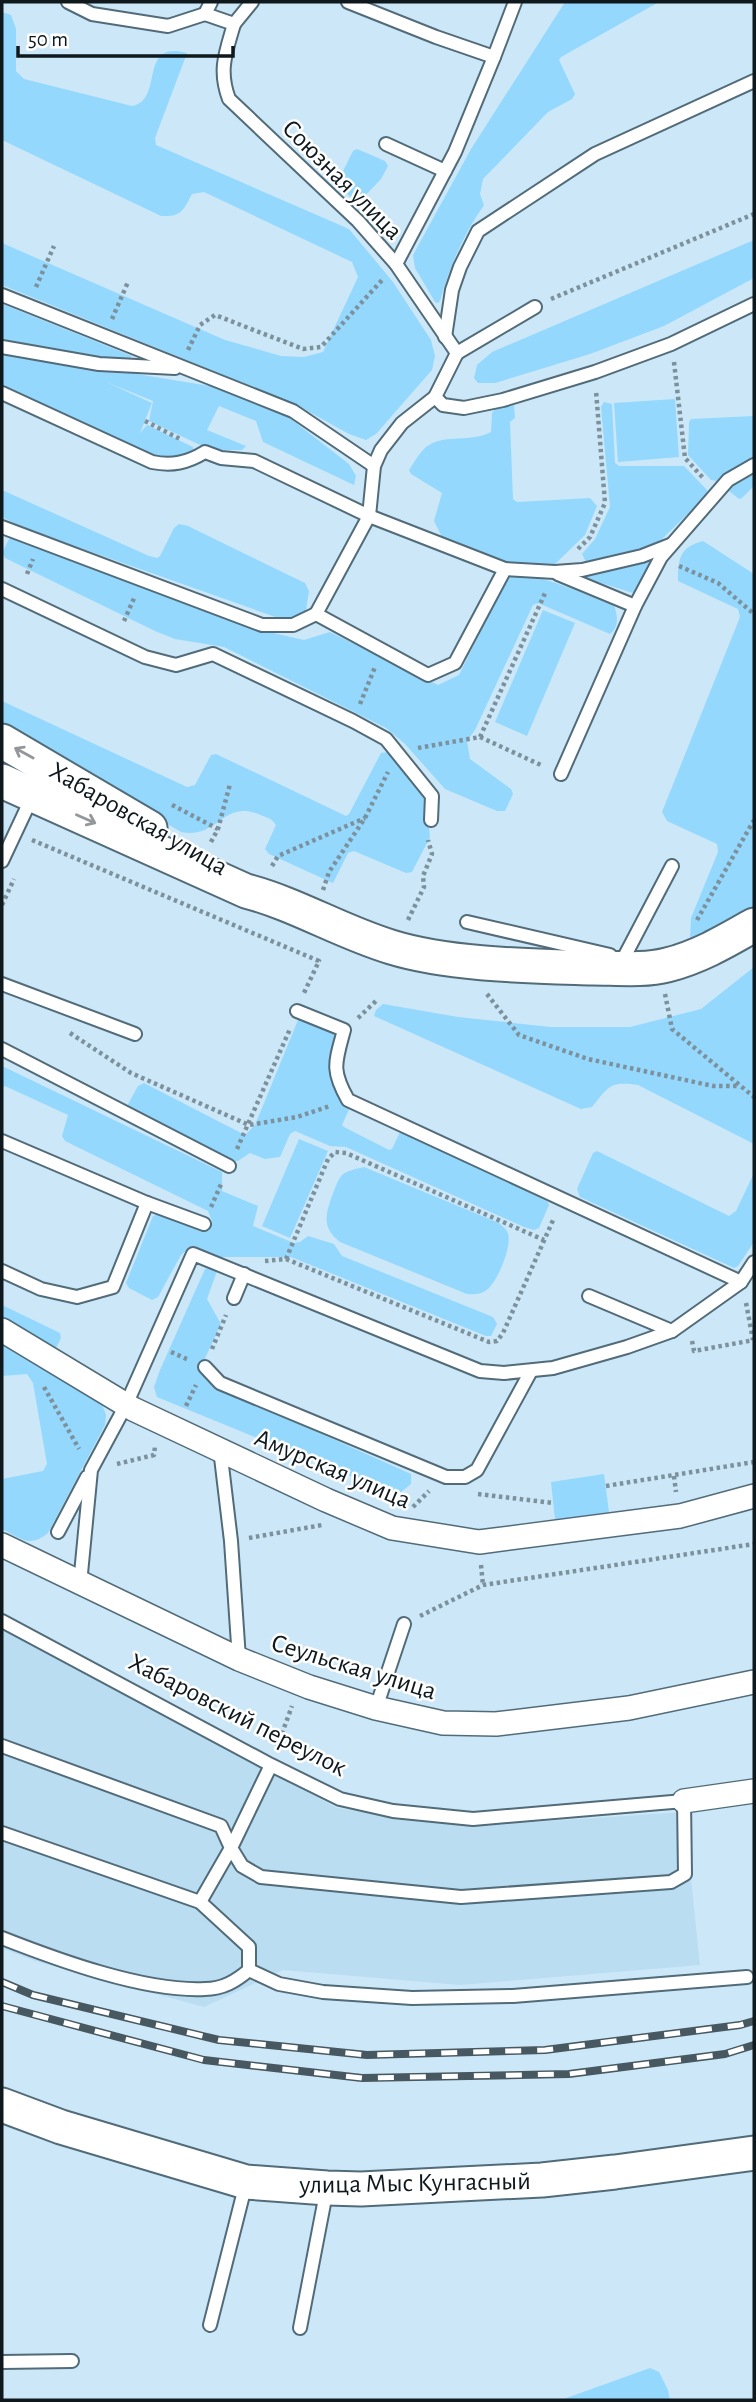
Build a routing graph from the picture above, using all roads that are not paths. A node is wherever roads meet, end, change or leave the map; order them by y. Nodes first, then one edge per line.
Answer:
1 (68, 2) edge
2 (251, 2) edge
3 (348, 2) edge
4 (515, 2) edge
5 (208, 8) edge
6 (234, 23) junction
7 (494, 57) junction
8 (754, 81) edge
9 (386, 144) dead end
10 (445, 172) junction
11 (396, 264) junction
12 (2, 295) edge
13 (754, 304) edge
14 (535, 307) road end
15 (445, 337) junction
16 (2, 347) edge
17 (457, 353) junction
18 (188, 369) junction
19 (2, 393) edge
20 (435, 397) junction
21 (754, 465) edge
22 (374, 466) junction
23 (369, 516) junction
24 (3, 531) edge
25 (670, 545) junction
26 (505, 569) junction
27 (555, 572) junction
28 (2, 589) edge
29 (635, 606) junction
30 (316, 614) junction
31 (2, 741) edge
32 (561, 774) dead end
33 (2, 781) edge
34 (33, 795) junction
35 (431, 820) dead end
36 (2, 861) edge
37 (672, 866) dead end
38 (274, 898) junction
39 (467, 922) dead end
40 (754, 925) edge
41 (621, 963) junction
42 (2, 984) edge
43 (297, 1011) dead end
44 (135, 1034) dead end
45 (2, 1049) edge
46 (2, 1141) edge
47 (229, 1166) road end
48 (147, 1203) junction
49 (204, 1224) road end
50 (754, 1262) edge
51 (2, 1271) edge
52 (244, 1274) junction
53 (741, 1282) junction
54 (589, 1296) dead end
55 (234, 1298) road end
56 (2, 1331) edge
57 (672, 1331) junction
58 (205, 1367) road end
59 (531, 1371) junction
60 (126, 1405) junction
61 (220, 1449) junction
62 (91, 1470) junction
63 (754, 1496) edge
64 (58, 1532) dead end
65 (2, 1545) edge
66 (80, 1584) junction
67 (2, 1621) edge
68 (404, 1624) road end
69 (239, 1659) junction
70 (754, 1682) edge
71 (376, 1708) junction
72 (2, 1746) edge
73 (271, 1765) junction
74 (754, 1791) edge
75 (684, 1801) junction
76 (2, 1833) edge
77 (231, 1848) junction
78 (200, 1902) junction
79 (2, 1938) edge
80 (249, 1970) junction
81 (747, 1977) dead end
82 (2, 2105) edge
83 (754, 2152) edge
84 (246, 2182) junction
85 (327, 2188) junction
86 (210, 2325) dead end
87 (300, 2328) dead end
88 (72, 2361) dead end
89 (2, 2362) edge

1 - 5 lane
2 - 6 lane
3 - 7 lane
4 - 7 lane
5 - 6 lane
6 - 11 lane, Союзная улица
7 - 10 lane
8 - 15 lane
9 - 10 lane
10 - 11 lane
11 - 15 lane, Союзная улица
12 - 18 lane
13 - 20 lane
14 - 17 lane
15 - 17 lane, Союзная улица
16 - 18 lane
17 - 20 lane
18 - 22 lane
19 - 23 lane
20 - 22 lane
21 - 25 lane
22 - 23 lane
23 - 26 lane
23 - 30 lane
24 - 30 lane
25 - 27 lane
25 - 29 lane
26 - 27 lane
26 - 30 lane
27 - 29 lane
28 - 35 lane
29 - 32 lane
38 -> 31 main road, Хабаровская улица
33 - 34 main road, Хабаровская улица
34 - 36 lane
34 -> 38 main road, Хабаровская улица
37 - 41 lane
38 - 41 main road, Хабаровская улица
39 - 41 lane
40 - 41 main road, Хабаровская улица
42 - 44 lane
43 - 53 lane
45 - 47 lane
46 - 48 lane
48 - 49 lane
48 - 51 lane
50 - 53 lane
52 - 55 lane
52 - 59 lane
52 - 60 lane
53 - 57 lane
54 - 57 lane
56 - 60 street, Амурская улица
57 - 59 lane
58 - 59 lane
60 - 61 street, Амурская улица
60 - 62 lane
61 - 63 street, Амурская улица
61 - 69 lane
62 - 64 lane
62 - 66 lane
65 - 66 street, Сеульская улица
66 - 69 street, Сеульская улица
67 - 73 lane, Хабаровский переулок
68 - 71 lane
69 - 71 street, Сеульская улица
70 - 71 street, Сеульская улица
72 - 77 lane
73 - 75 lane, Хабаровский переулок
73 - 77 lane
74 - 75 street, Хабаровский переулок
75 - 77 lane
76 - 78 lane
77 - 78 lane
78 - 80 lane
79 - 80 lane
80 - 81 lane
82 - 84 main road, улица Мыс Кунгасный
83 - 85 main road, улица Мыс Кунгасный
84 - 85 main road, улица Мыс Кунгасный
84 - 86 lane
85 - 87 lane
88 - 89 lane

